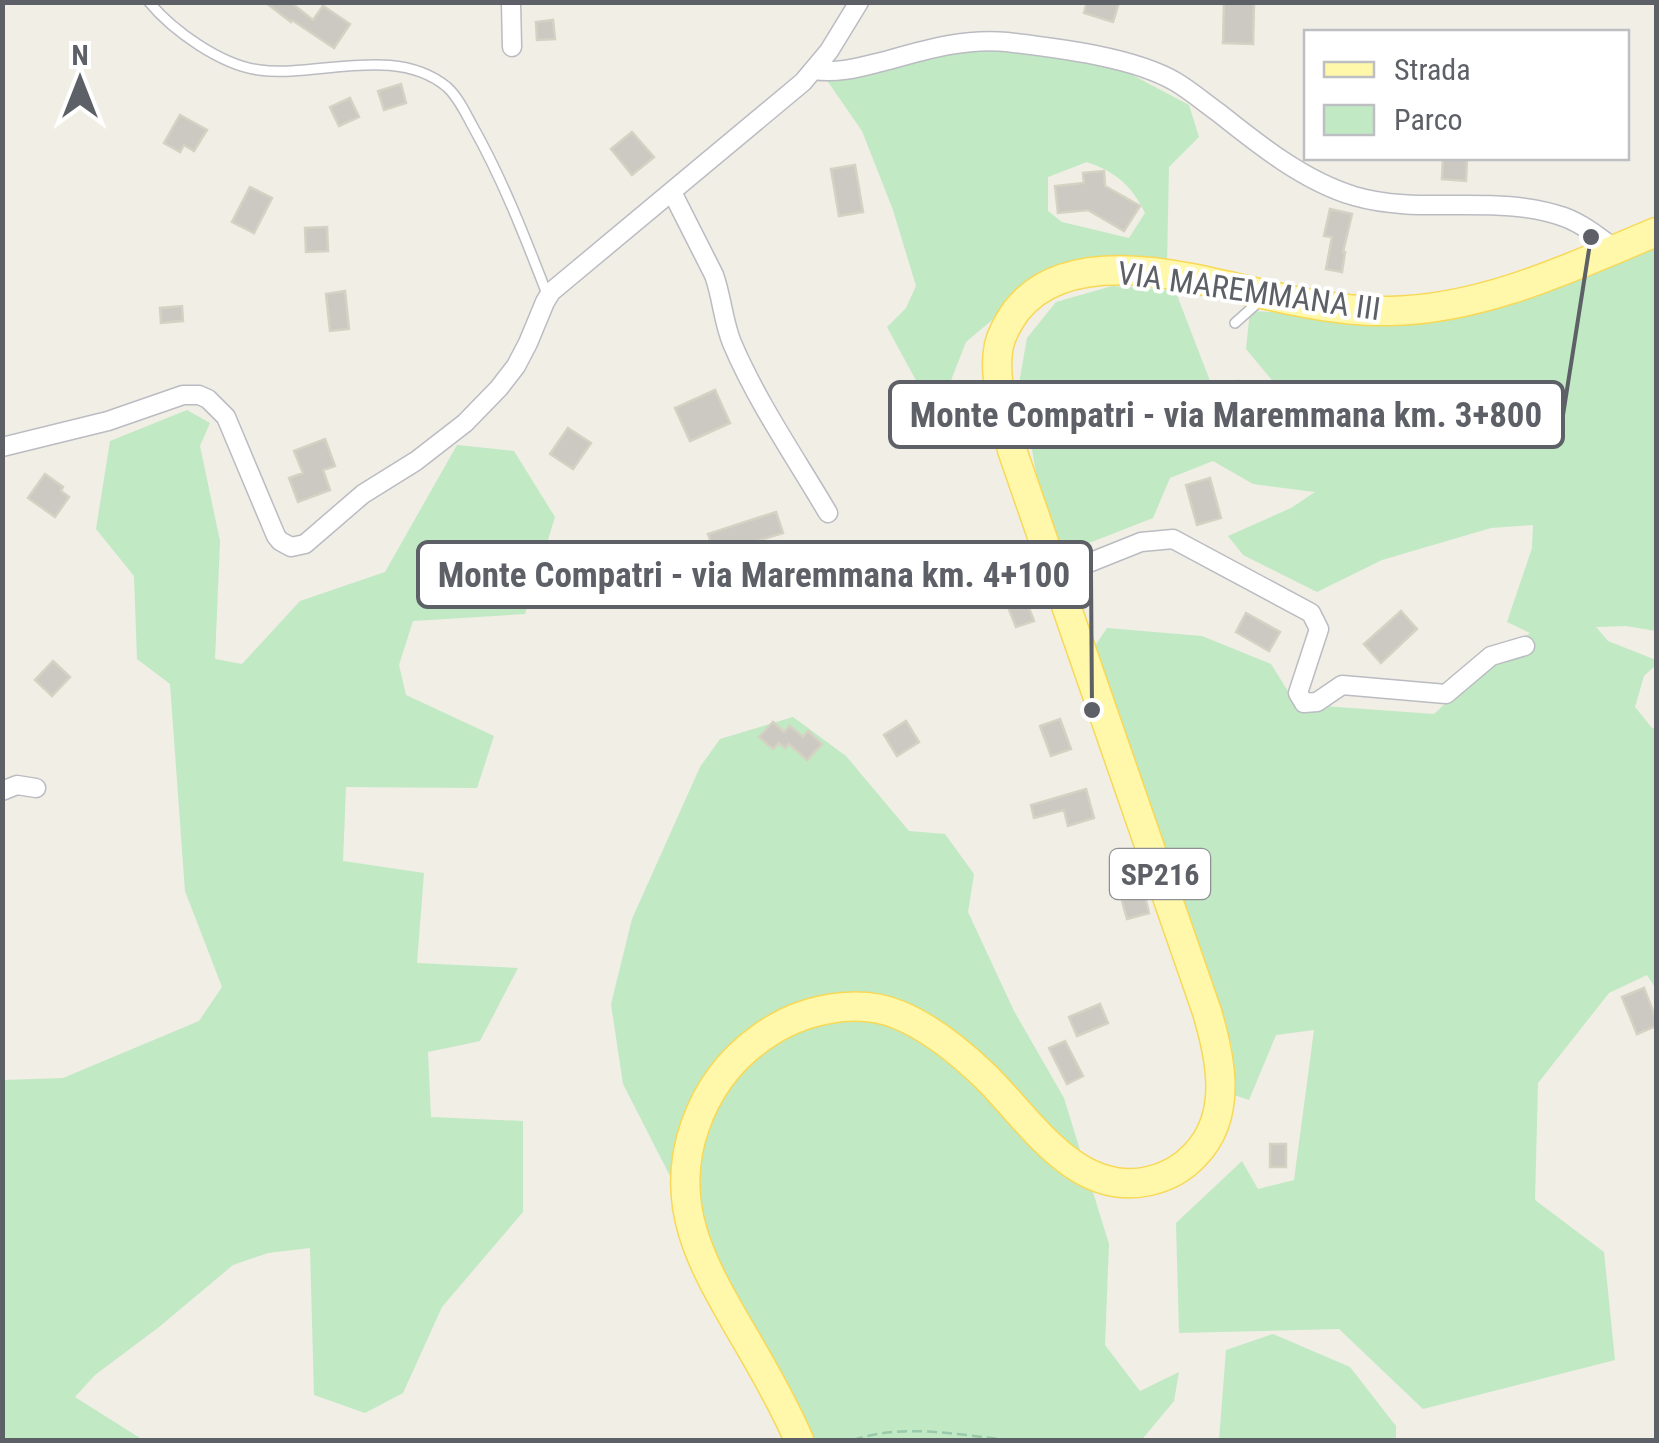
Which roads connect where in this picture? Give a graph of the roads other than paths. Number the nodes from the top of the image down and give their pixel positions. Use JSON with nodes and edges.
{"nodes":[{"id":1,"x":149,"y":2,"type":"edge"},
{"id":2,"x":512,"y":2,"type":"edge"},
{"id":3,"x":859,"y":2,"type":"edge"},
{"id":4,"x":512,"y":47,"type":"dead end"},
{"id":5,"x":814,"y":70,"type":"junction"},
{"id":6,"x":672,"y":192,"type":"junction"},
{"id":7,"x":1656,"y":232,"type":"edge"},
{"id":8,"x":1615,"y":249,"type":"junction"},
{"id":9,"x":1266,"y":294,"type":"junction"},
{"id":10,"x":548,"y":297,"type":"junction"},
{"id":11,"x":1235,"y":323,"type":"dead end"},
{"id":12,"x":2,"y":447,"type":"edge"},
{"id":13,"x":828,"y":513,"type":"dead end"},
{"id":14,"x":1056,"y":576,"type":"junction"},
{"id":15,"x":1525,"y":646,"type":"dead end"},
{"id":16,"x":36,"y":788,"type":"dead end"},
{"id":17,"x":2,"y":791,"type":"edge"},
{"id":18,"x":799,"y":1440,"type":"edge"}],
"edges":[{"from":1,"to":10,"type":"lane"},
{"from":2,"to":4,"type":"street"},
{"from":3,"to":5,"type":"street"},
{"from":5,"to":6,"type":"street"},
{"from":5,"to":8,"type":"street"},
{"from":6,"to":10,"type":"street"},
{"from":6,"to":13,"type":"street"},
{"from":7,"to":8,"type":"main road","name":"VIA MAREMMANA III","number":"SP216"},
{"from":8,"to":9,"type":"main road","name":"VIA MAREMMANA III","number":"SP216"},
{"from":9,"to":11,"type":"lane"},
{"from":9,"to":14,"type":"main road","name":"VIA MAREMMANA III","number":"SP216"},
{"from":10,"to":12,"type":"street"},
{"from":14,"to":15,"type":"street"},
{"from":14,"to":18,"type":"main road","name":"VIA MAREMMANA III","number":"SP216"},
{"from":16,"to":17,"type":"street"}]}
